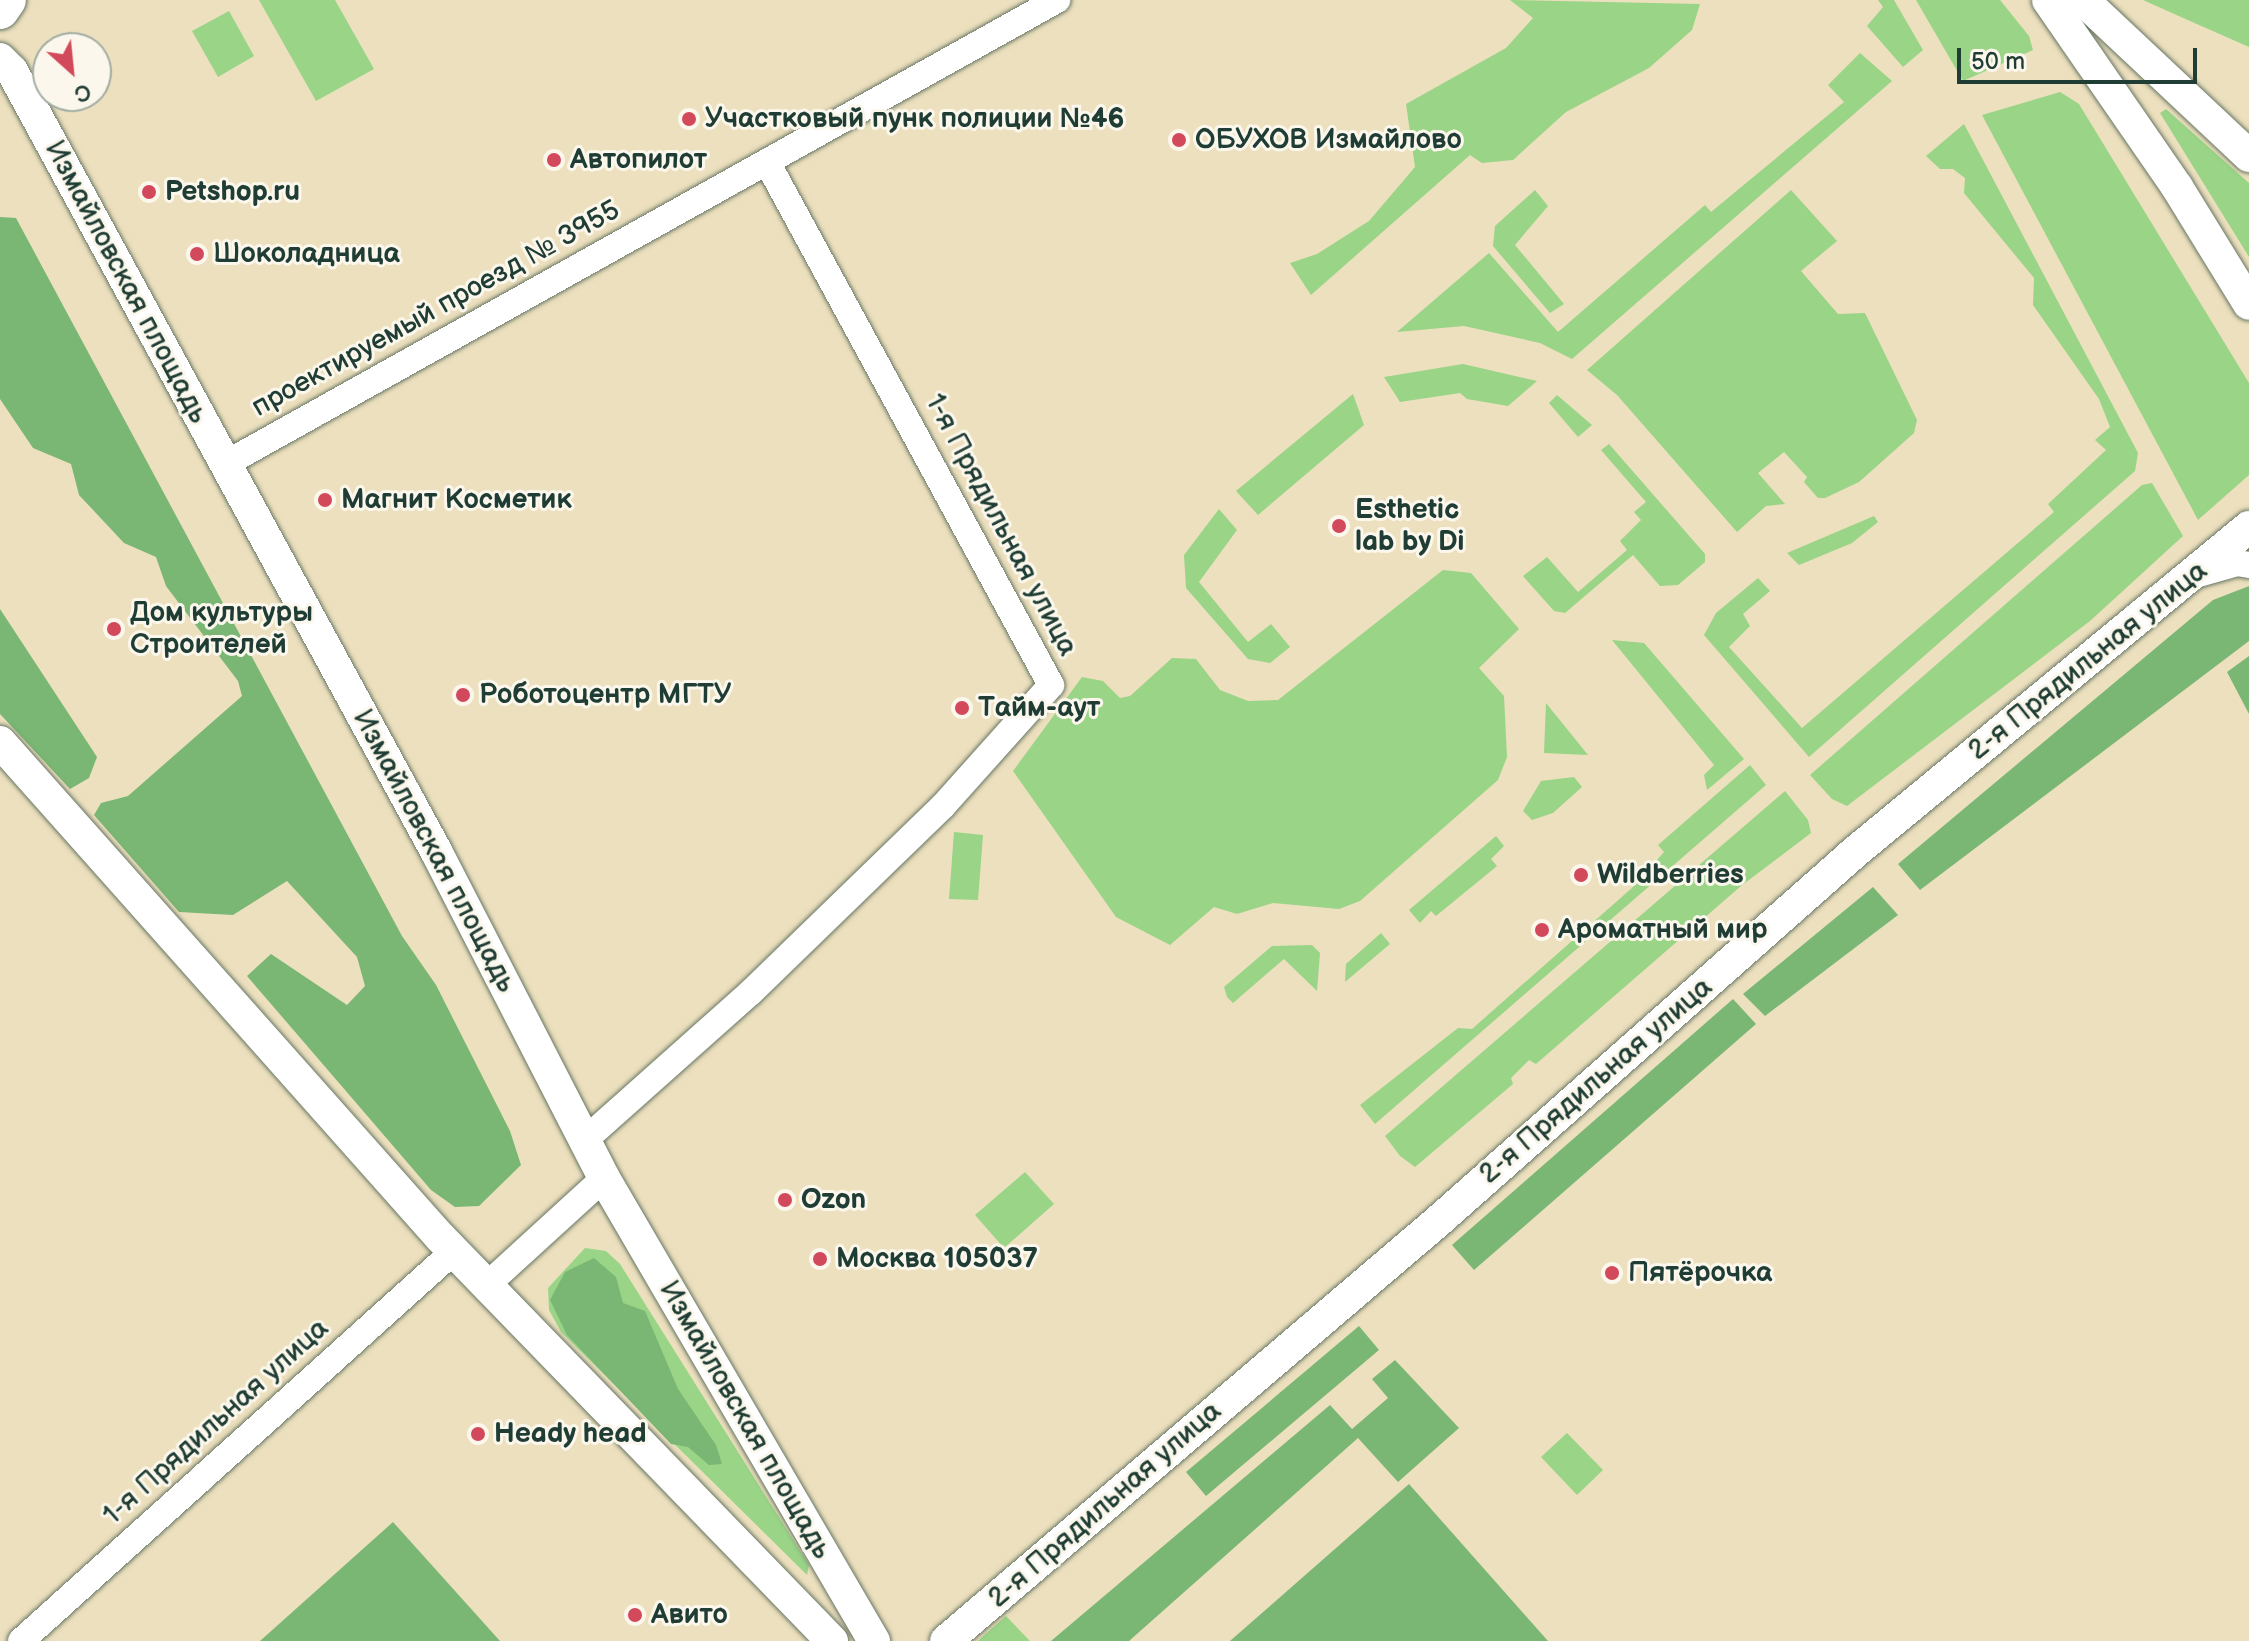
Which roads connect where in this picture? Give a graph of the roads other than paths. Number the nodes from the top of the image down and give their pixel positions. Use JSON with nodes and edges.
{"nodes":[{"id":1,"x":7,"y":0,"type":"edge"},
{"id":2,"x":1057,"y":0,"type":"edge"},
{"id":3,"x":2048,"y":0,"type":"edge"},
{"id":4,"x":2083,"y":0,"type":"edge"},
{"id":5,"x":0,"y":10,"type":"edge"},
{"id":6,"x":0,"y":59,"type":"edge"},
{"id":7,"x":2249,"y":156,"type":"edge"},
{"id":8,"x":767,"y":162,"type":"junction"},
{"id":9,"x":2249,"y":304,"type":"edge"},
{"id":10,"x":225,"y":464,"type":"junction"},
{"id":11,"x":2249,"y":527,"type":"edge"},
{"id":12,"x":2249,"y":565,"type":"edge"},
{"id":13,"x":2193,"y":576,"type":"junction"},
{"id":14,"x":0,"y":742,"type":"edge"},
{"id":15,"x":586,"y":1139,"type":"junction"},
{"id":16,"x":604,"y":1178,"type":"junction"},
{"id":17,"x":454,"y":1251,"type":"junction"},
{"id":18,"x":488,"y":1284,"type":"junction"},
{"id":19,"x":21,"y":1641,"type":"edge"},
{"id":20,"x":832,"y":1641,"type":"edge"},
{"id":21,"x":874,"y":1641,"type":"edge"},
{"id":22,"x":946,"y":1641,"type":"edge"}],
"edges":[{"from":1,"to":5,"type":"main road"},
{"from":2,"to":8,"type":"street","name":"проектируемый проезд № 3955"},
{"from":3,"to":9,"type":"street"},
{"from":4,"to":7,"type":"street"},
{"from":6,"to":10,"type":"street","name":"Измайловская площадь"},
{"from":8,"to":10,"type":"street","name":"проектируемый проезд № 3955"},
{"from":8,"to":15,"type":"street","name":"1-я Прядильная улица"},
{"from":10,"to":15,"type":"street","name":"Измайловская площадь"},
{"from":11,"to":13,"type":"street","name":"2-я Прядильная улица"},
{"from":12,"to":13,"type":"street"},
{"from":13,"to":22,"type":"street","name":"2-я Прядильная улица"},
{"from":14,"to":17,"type":"street","name":"Измайловская площадь"},
{"from":15,"to":16,"type":"street","name":"Измайловская площадь"},
{"from":16,"to":18,"type":"street"},
{"from":16,"to":21,"type":"street","name":"Измайловская площадь"},
{"from":17,"to":18,"type":"street","name":"Измайловская площадь"},
{"from":17,"to":19,"type":"street","name":"1-я Прядильная улица"},
{"from":18,"to":20,"type":"street","name":"Измайловская площадь"}]}
